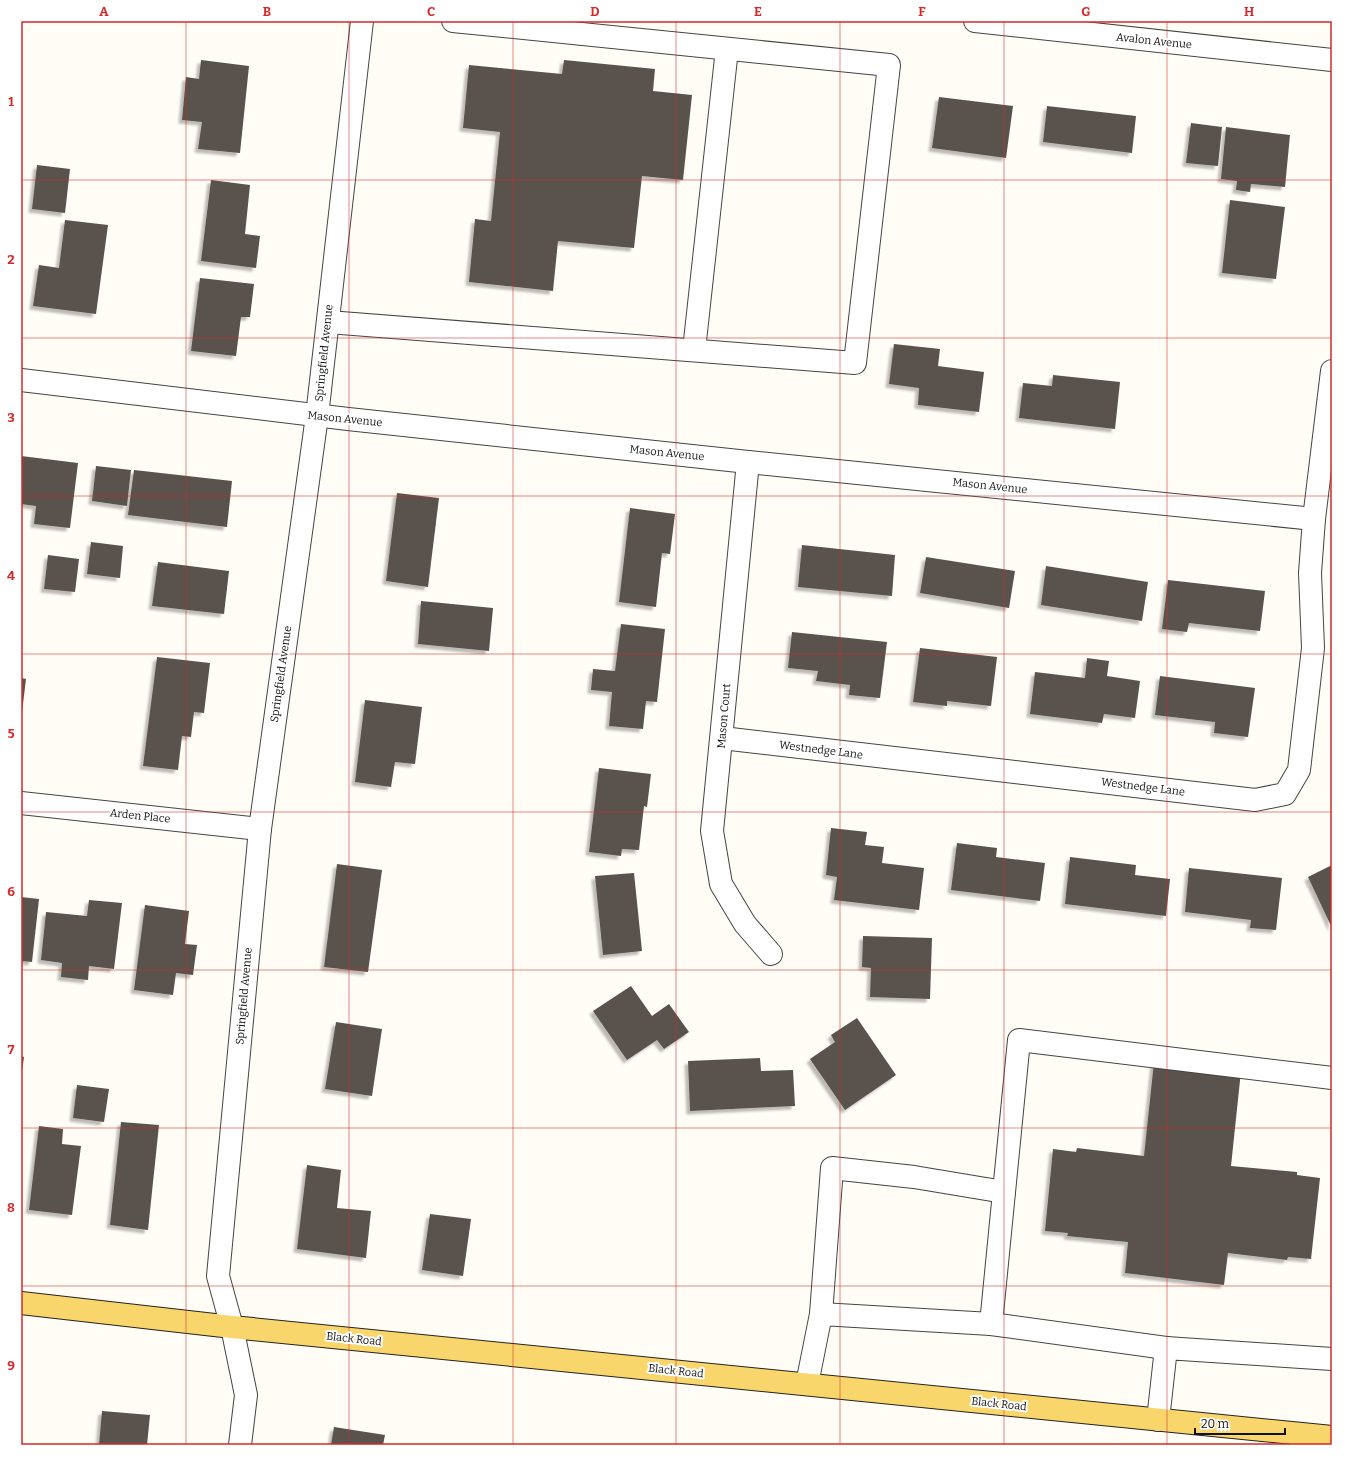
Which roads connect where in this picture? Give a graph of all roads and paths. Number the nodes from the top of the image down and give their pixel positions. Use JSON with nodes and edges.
{"nodes":[{"id":1,"x":362,"y":21,"type":"edge"},
{"id":2,"x":453,"y":21,"type":"edge"},
{"id":3,"x":975,"y":21,"type":"edge"},
{"id":4,"x":727,"y":49,"type":"junction"},
{"id":5,"x":1332,"y":60,"type":"edge"},
{"id":6,"x":328,"y":322,"type":"junction"},
{"id":7,"x":694,"y":350,"type":"junction"},
{"id":8,"x":1332,"y":371,"type":"edge"},
{"id":9,"x":21,"y":380,"type":"edge"},
{"id":10,"x":317,"y":416,"type":"junction"},
{"id":11,"x":748,"y":462,"type":"junction"},
{"id":12,"x":1314,"y":519,"type":"junction"},
{"id":13,"x":722,"y":738,"type":"junction"},
{"id":14,"x":21,"y":803,"type":"edge"},
{"id":15,"x":260,"y":829,"type":"junction"},
{"id":16,"x":771,"y":954,"type":"dead end"},
{"id":17,"x":1332,"y":1078,"type":"edge"},
{"id":18,"x":1004,"y":1192,"type":"junction"},
{"id":19,"x":21,"y":1303,"type":"edge"},
{"id":20,"x":821,"y":1314,"type":"junction"},
{"id":21,"x":991,"y":1324,"type":"junction"},
{"id":22,"x":232,"y":1326,"type":"junction"},
{"id":23,"x":1166,"y":1348,"type":"junction"},
{"id":24,"x":1332,"y":1359,"type":"edge"},
{"id":25,"x":807,"y":1384,"type":"junction"},
{"id":26,"x":1158,"y":1420,"type":"junction"},
{"id":27,"x":1332,"y":1437,"type":"edge"},
{"id":28,"x":240,"y":1445,"type":"edge"}],
"edges":[{"from":1,"to":6,"type":"street","name":"Springfield Avenue"},
{"from":2,"to":4,"type":"street"},
{"from":3,"to":5,"type":"street","name":"Avalon Avenue"},
{"from":4,"to":7,"type":"street"},
{"from":4,"to":7,"type":"street"},
{"from":6,"to":7,"type":"street"},
{"from":6,"to":10,"type":"street","name":"Springfield Avenue"},
{"from":8,"to":12,"type":"street","name":"Westnedge Lane"},
{"from":9,"to":10,"type":"street","name":"Mason Avenue"},
{"from":10,"to":11,"type":"street","name":"Mason Avenue"},
{"from":10,"to":15,"type":"street","name":"Springfield Avenue"},
{"from":11,"to":12,"type":"street","name":"Mason Avenue"},
{"from":11,"to":13,"type":"street","name":"Mason Court"},
{"from":12,"to":13,"type":"street","name":"Westnedge Lane"},
{"from":13,"to":16,"type":"street","name":"Mason Court"},
{"from":14,"to":15,"type":"street","name":"Arden Place"},
{"from":15,"to":22,"type":"street","name":"Springfield Avenue"},
{"from":17,"to":18,"type":"street"},
{"from":18,"to":20,"type":"street"},
{"from":18,"to":21,"type":"street"},
{"from":19,"to":22,"type":"main road","name":"Black Road"},
{"from":20,"to":21,"type":"street"},
{"from":20,"to":25,"type":"street"},
{"from":21,"to":23,"type":"street"},
{"from":22,"to":25,"type":"main road","name":"Black Road"},
{"from":22,"to":28,"type":"street","name":"Springfield Avenue"},
{"from":23,"to":24,"type":"street"},
{"from":23,"to":26,"type":"street"},
{"from":25,"to":26,"type":"main road","name":"Black Road"},
{"from":26,"to":27,"type":"main road","name":"Black Road"}]}
